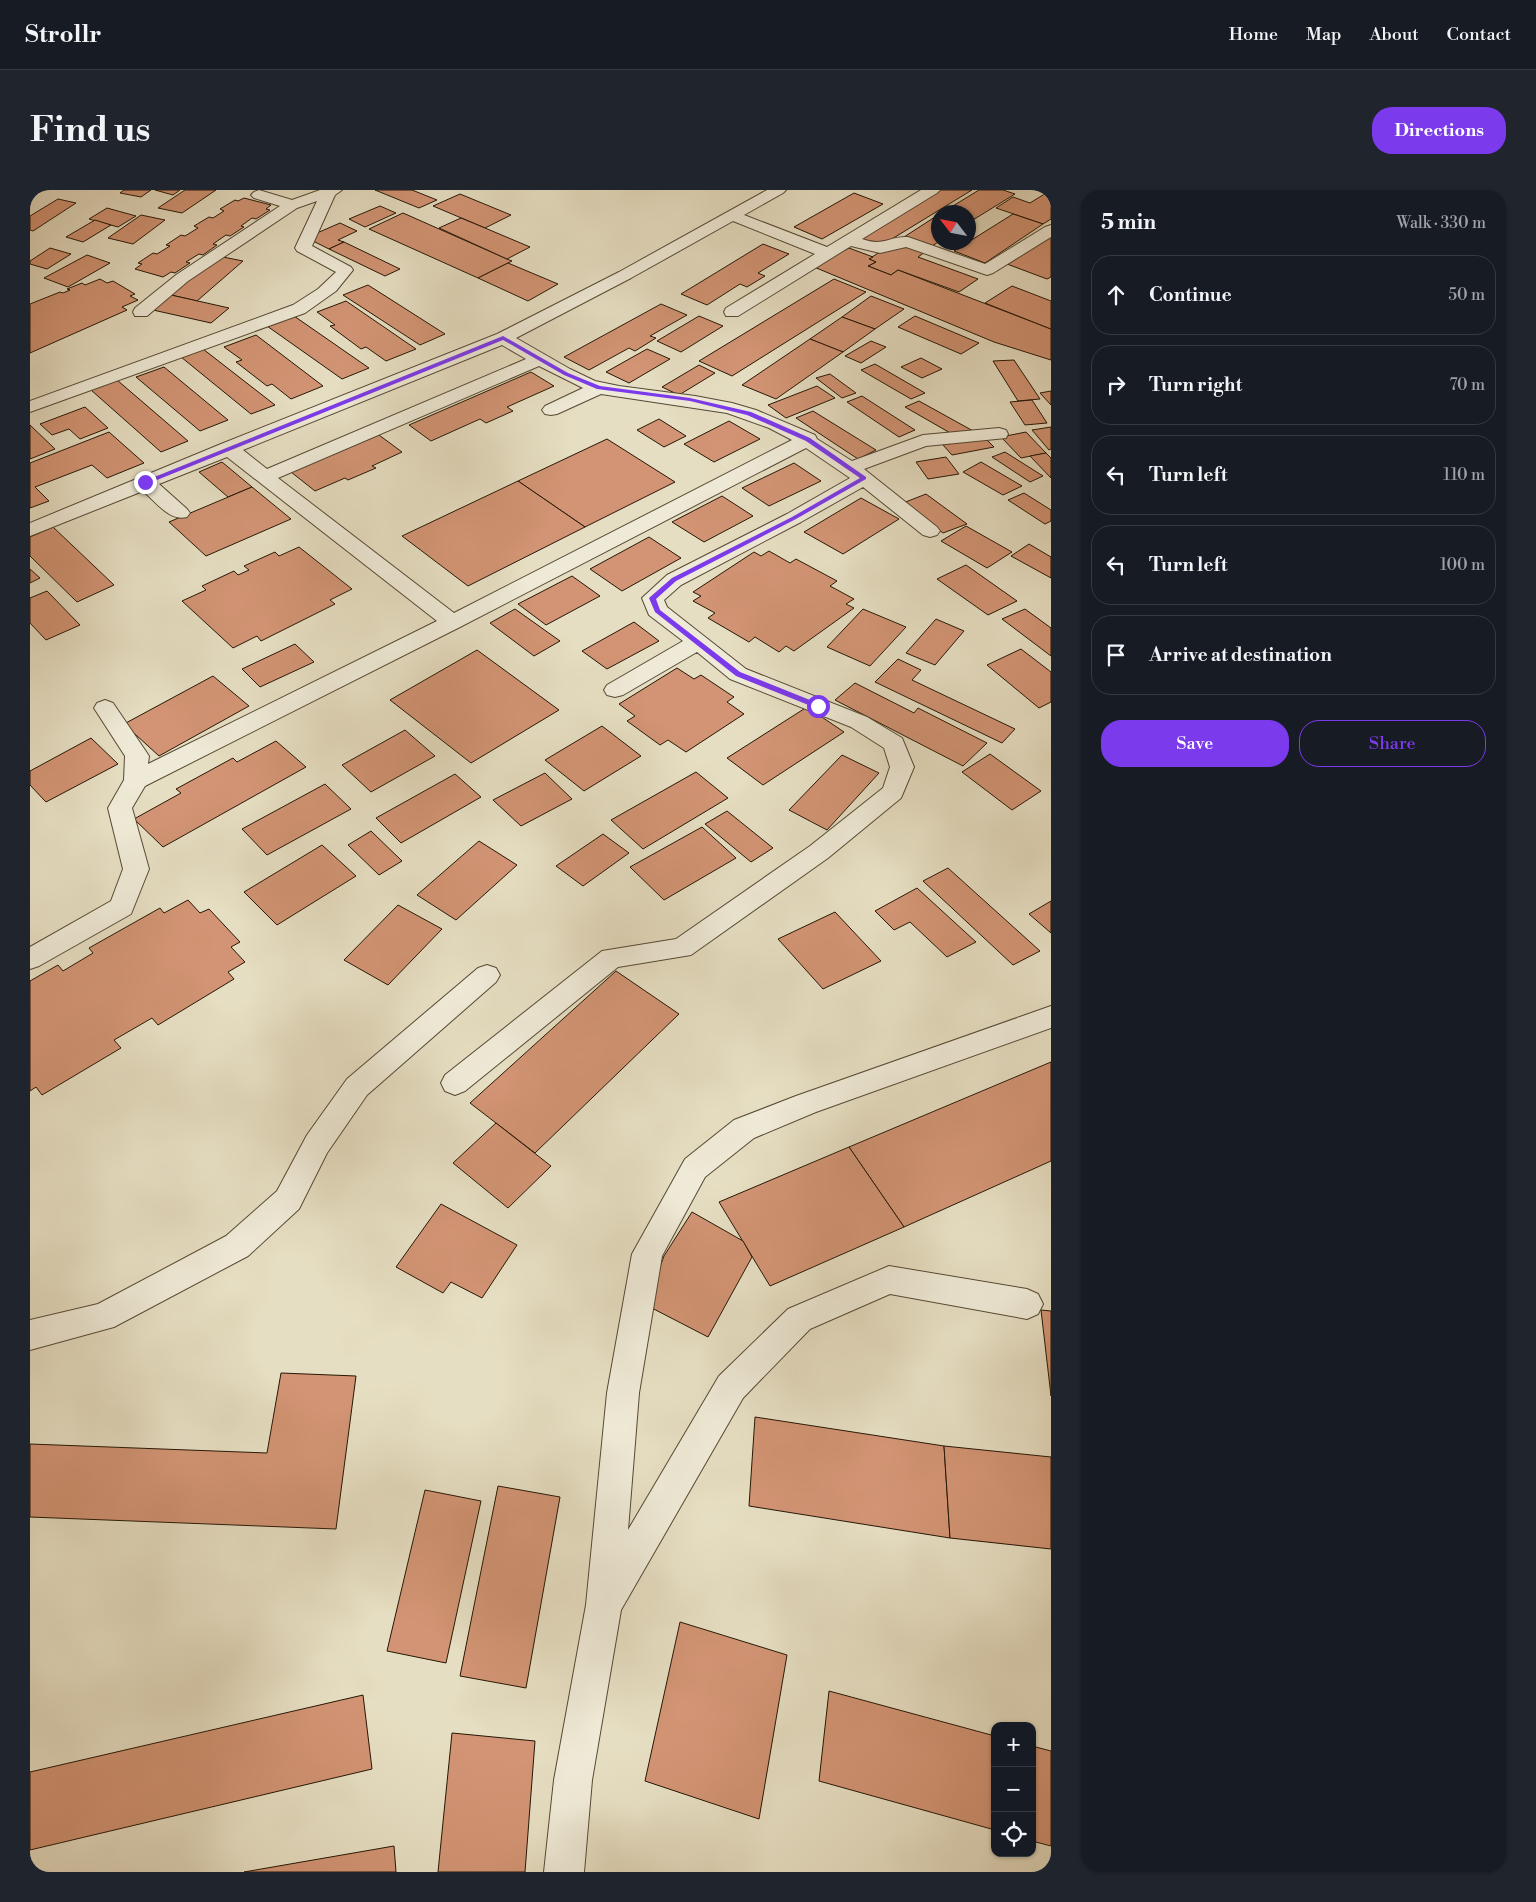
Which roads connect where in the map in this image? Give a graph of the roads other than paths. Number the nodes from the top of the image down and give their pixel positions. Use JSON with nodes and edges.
{"nodes":[{"id":1,"x":778,"y":190,"type":"edge"},
{"id":2,"x":932,"y":190,"type":"edge"},
{"id":3,"x":332,"y":191,"type":"edge"},
{"id":4,"x":259,"y":195,"type":"dead end"},
{"id":5,"x":292,"y":205,"type":"junction"},
{"id":6,"x":731,"y":215,"type":"junction"},
{"id":7,"x":1051,"y":230,"type":"edge"},
{"id":8,"x":851,"y":240,"type":"junction"},
{"id":9,"x":829,"y":254,"type":"junction"},
{"id":10,"x":141,"y":312,"type":"dead end"},
{"id":11,"x":732,"y":312,"type":"dead end"},
{"id":12,"x":503,"y":338,"type":"junction"},
{"id":13,"x":541,"y":359,"type":"junction"},
{"id":14,"x":599,"y":388,"type":"junction"},
{"id":15,"x":30,"y":407,"type":"edge"},
{"id":16,"x":551,"y":410,"type":"dead end"},
{"id":17,"x":999,"y":434,"type":"dead end"},
{"id":18,"x":808,"y":440,"type":"junction"},
{"id":19,"x":228,"y":448,"type":"junction"},
{"id":20,"x":857,"y":473,"type":"junction"},
{"id":21,"x":266,"y":476,"type":"junction"},
{"id":22,"x":145,"y":482,"type":"junction"},
{"id":23,"x":180,"y":512,"type":"dead end"},
{"id":24,"x":30,"y":530,"type":"edge"},
{"id":25,"x":930,"y":531,"type":"dead end"},
{"id":26,"x":452,"y":622,"type":"junction"},
{"id":27,"x":698,"y":642,"type":"junction"},
{"id":28,"x":615,"y":690,"type":"dead end"},
{"id":29,"x":105,"y":708,"type":"dead end"},
{"id":30,"x":136,"y":780,"type":"junction"},
{"id":31,"x":30,"y":958,"type":"edge"},
{"id":32,"x":487,"y":975,"type":"dead end"},
{"id":33,"x":1051,"y":1017,"type":"edge"},
{"id":34,"x":455,"y":1083,"type":"dead end"},
{"id":35,"x":1027,"y":1304,"type":"dead end"},
{"id":36,"x":30,"y":1335,"type":"edge"},
{"id":37,"x":604,"y":1605,"type":"junction"},
{"id":38,"x":564,"y":1872,"type":"edge"}],
"edges":[{"from":1,"to":6,"type":"street"},
{"from":2,"to":8,"type":"street"},
{"from":3,"to":5,"type":"street"},
{"from":3,"to":15,"type":"street"},
{"from":4,"to":5,"type":"street"},
{"from":5,"to":10,"type":"street"},
{"from":6,"to":9,"type":"street"},
{"from":6,"to":12,"type":"street"},
{"from":7,"to":8,"type":"street"},
{"from":8,"to":9,"type":"street"},
{"from":9,"to":11,"type":"street"},
{"from":12,"to":13,"type":"street"},
{"from":12,"to":19,"type":"street"},
{"from":13,"to":14,"type":"street"},
{"from":13,"to":21,"type":"street"},
{"from":14,"to":16,"type":"street"},
{"from":14,"to":18,"type":"street"},
{"from":17,"to":20,"type":"street"},
{"from":18,"to":20,"type":"street"},
{"from":18,"to":26,"type":"street"},
{"from":19,"to":21,"type":"street"},
{"from":19,"to":22,"type":"street"},
{"from":20,"to":25,"type":"street"},
{"from":20,"to":27,"type":"street"},
{"from":21,"to":26,"type":"street"},
{"from":22,"to":23,"type":"street"},
{"from":22,"to":24,"type":"street"},
{"from":26,"to":30,"type":"street"},
{"from":27,"to":28,"type":"street"},
{"from":27,"to":34,"type":"street"},
{"from":29,"to":30,"type":"street"},
{"from":30,"to":31,"type":"street"},
{"from":32,"to":36,"type":"street"},
{"from":33,"to":37,"type":"street"},
{"from":35,"to":37,"type":"street"},
{"from":37,"to":38,"type":"street"}]}
